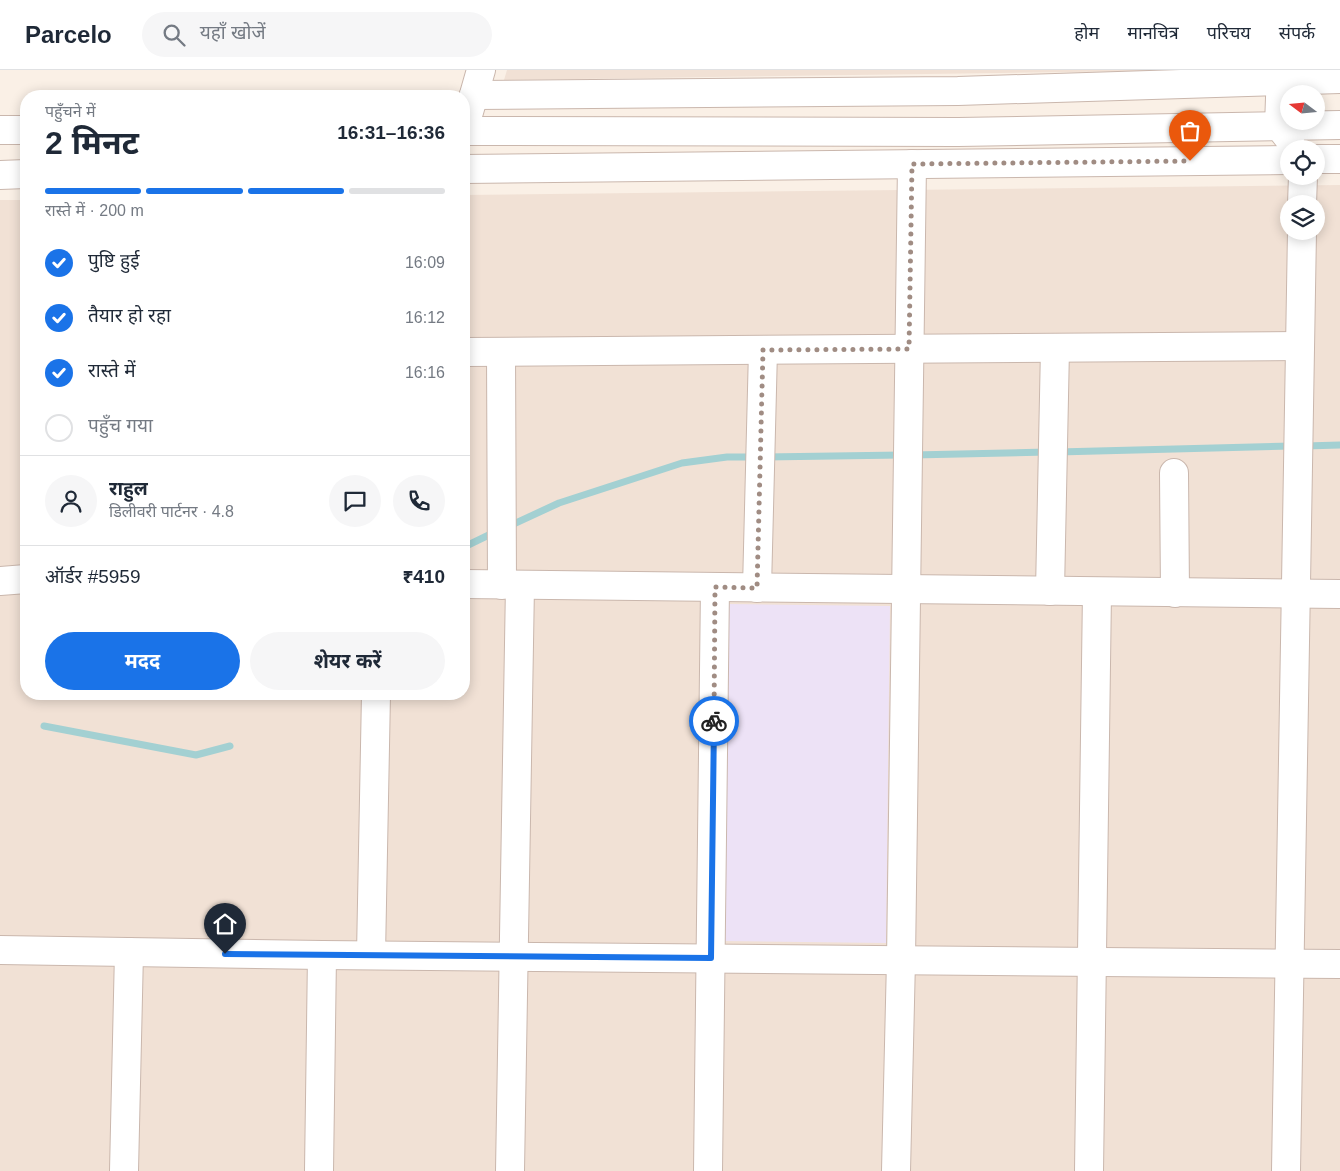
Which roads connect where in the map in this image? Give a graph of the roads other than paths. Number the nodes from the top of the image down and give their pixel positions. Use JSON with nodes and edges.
{"nodes":[{"id":1,"x":1280,"y":75,"type":"edge"},
{"id":2,"x":1340,"y":79,"type":"edge"},
{"id":3,"x":478,"y":82,"type":"edge"},
{"id":4,"x":662,"y":82,"type":"edge"},
{"id":5,"x":470,"y":109,"type":"edge"},
{"id":6,"x":1340,"y":124,"type":"edge"},
{"id":7,"x":1279,"y":126,"type":"junction"},
{"id":8,"x":470,"y":129,"type":"edge"},
{"id":9,"x":0,"y":130,"type":"edge"},
{"id":10,"x":20,"y":130,"type":"edge"},
{"id":11,"x":1289,"y":140,"type":"edge"},
{"id":12,"x":1325,"y":159,"type":"edge"},
{"id":13,"x":1340,"y":159,"type":"edge"},
{"id":14,"x":1280,"y":160,"type":"edge"},
{"id":15,"x":470,"y":162,"type":"edge"},
{"id":16,"x":912,"y":164,"type":"junction"},
{"id":17,"x":20,"y":174,"type":"edge"},
{"id":18,"x":0,"y":175,"type":"edge"},
{"id":19,"x":1302,"y":240,"type":"edge"},
{"id":20,"x":1300,"y":346,"type":"junction"},
{"id":21,"x":1055,"y":348,"type":"junction"},
{"id":22,"x":909,"y":349,"type":"junction"},
{"id":23,"x":763,"y":350,"type":"junction"},
{"id":24,"x":470,"y":352,"type":"edge"},
{"id":25,"x":501,"y":352,"type":"junction"},
{"id":26,"x":1174,"y":473,"type":"dead end"},
{"id":27,"x":20,"y":579,"type":"edge"},
{"id":28,"x":0,"y":581,"type":"edge"},
{"id":29,"x":470,"y":584,"type":"edge"},
{"id":30,"x":511,"y":585,"type":"junction"},
{"id":31,"x":715,"y":587,"type":"junction"},
{"id":32,"x":757,"y":588,"type":"junction"},
{"id":33,"x":906,"y":590,"type":"junction"},
{"id":34,"x":1050,"y":591,"type":"junction"},
{"id":35,"x":1097,"y":592,"type":"junction"},
{"id":36,"x":1175,"y":592,"type":"junction"},
{"id":37,"x":1296,"y":594,"type":"junction"},
{"id":38,"x":1340,"y":594,"type":"edge"},
{"id":39,"x":376,"y":700,"type":"edge"},
{"id":40,"x":0,"y":950,"type":"edge"},
{"id":41,"x":129,"y":952,"type":"junction"},
{"id":42,"x":322,"y":955,"type":"junction"},
{"id":43,"x":371,"y":955,"type":"junction"},
{"id":44,"x":514,"y":956,"type":"junction"},
{"id":45,"x":711,"y":958,"type":"junction"},
{"id":46,"x":901,"y":960,"type":"junction"},
{"id":47,"x":1092,"y":962,"type":"junction"},
{"id":48,"x":1290,"y":964,"type":"junction"},
{"id":49,"x":1340,"y":964,"type":"edge"},
{"id":50,"x":124,"y":1171,"type":"edge"},
{"id":51,"x":319,"y":1171,"type":"edge"},
{"id":52,"x":510,"y":1171,"type":"edge"},
{"id":53,"x":708,"y":1171,"type":"edge"},
{"id":54,"x":896,"y":1171,"type":"edge"},
{"id":55,"x":1088,"y":1171,"type":"edge"},
{"id":56,"x":1286,"y":1171,"type":"edge"}],
"edges":[{"from":1,"to":2,"type":"street"},
{"from":1,"to":4,"type":"street"},
{"from":1,"to":7,"type":"street"},
{"from":3,"to":4,"type":"street"},
{"from":3,"to":5,"type":"street"},
{"from":6,"to":7,"type":"street"},
{"from":7,"to":8,"type":"street"},
{"from":7,"to":11,"type":"street"},
{"from":9,"to":10,"type":"street"},
{"from":12,"to":13,"type":"street"},
{"from":14,"to":16,"type":"street"},
{"from":15,"to":16,"type":"street"},
{"from":16,"to":22,"type":"street"},
{"from":17,"to":18,"type":"street"},
{"from":19,"to":20,"type":"street"},
{"from":20,"to":21,"type":"street"},
{"from":20,"to":37,"type":"street"},
{"from":21,"to":22,"type":"street"},
{"from":21,"to":34,"type":"street"},
{"from":22,"to":23,"type":"street"},
{"from":22,"to":33,"type":"street"},
{"from":23,"to":25,"type":"street"},
{"from":23,"to":32,"type":"street"},
{"from":24,"to":25,"type":"street"},
{"from":25,"to":30,"type":"street"},
{"from":26,"to":36,"type":"street"},
{"from":27,"to":28,"type":"street"},
{"from":29,"to":30,"type":"street"},
{"from":30,"to":31,"type":"street"},
{"from":30,"to":44,"type":"street"},
{"from":31,"to":32,"type":"street"},
{"from":31,"to":45,"type":"street"},
{"from":32,"to":33,"type":"street"},
{"from":33,"to":34,"type":"street"},
{"from":33,"to":46,"type":"street"},
{"from":34,"to":35,"type":"street"},
{"from":35,"to":36,"type":"street"},
{"from":35,"to":47,"type":"street"},
{"from":36,"to":37,"type":"street"},
{"from":37,"to":38,"type":"street"},
{"from":37,"to":48,"type":"street"},
{"from":39,"to":43,"type":"street"},
{"from":40,"to":41,"type":"street"},
{"from":41,"to":42,"type":"street"},
{"from":41,"to":50,"type":"street"},
{"from":42,"to":43,"type":"street"},
{"from":42,"to":51,"type":"street"},
{"from":43,"to":44,"type":"street"},
{"from":44,"to":45,"type":"street"},
{"from":44,"to":52,"type":"street"},
{"from":45,"to":46,"type":"street"},
{"from":45,"to":53,"type":"street"},
{"from":46,"to":47,"type":"street"},
{"from":46,"to":54,"type":"street"},
{"from":47,"to":48,"type":"street"},
{"from":47,"to":55,"type":"street"},
{"from":48,"to":49,"type":"street"},
{"from":48,"to":56,"type":"street"}]}
